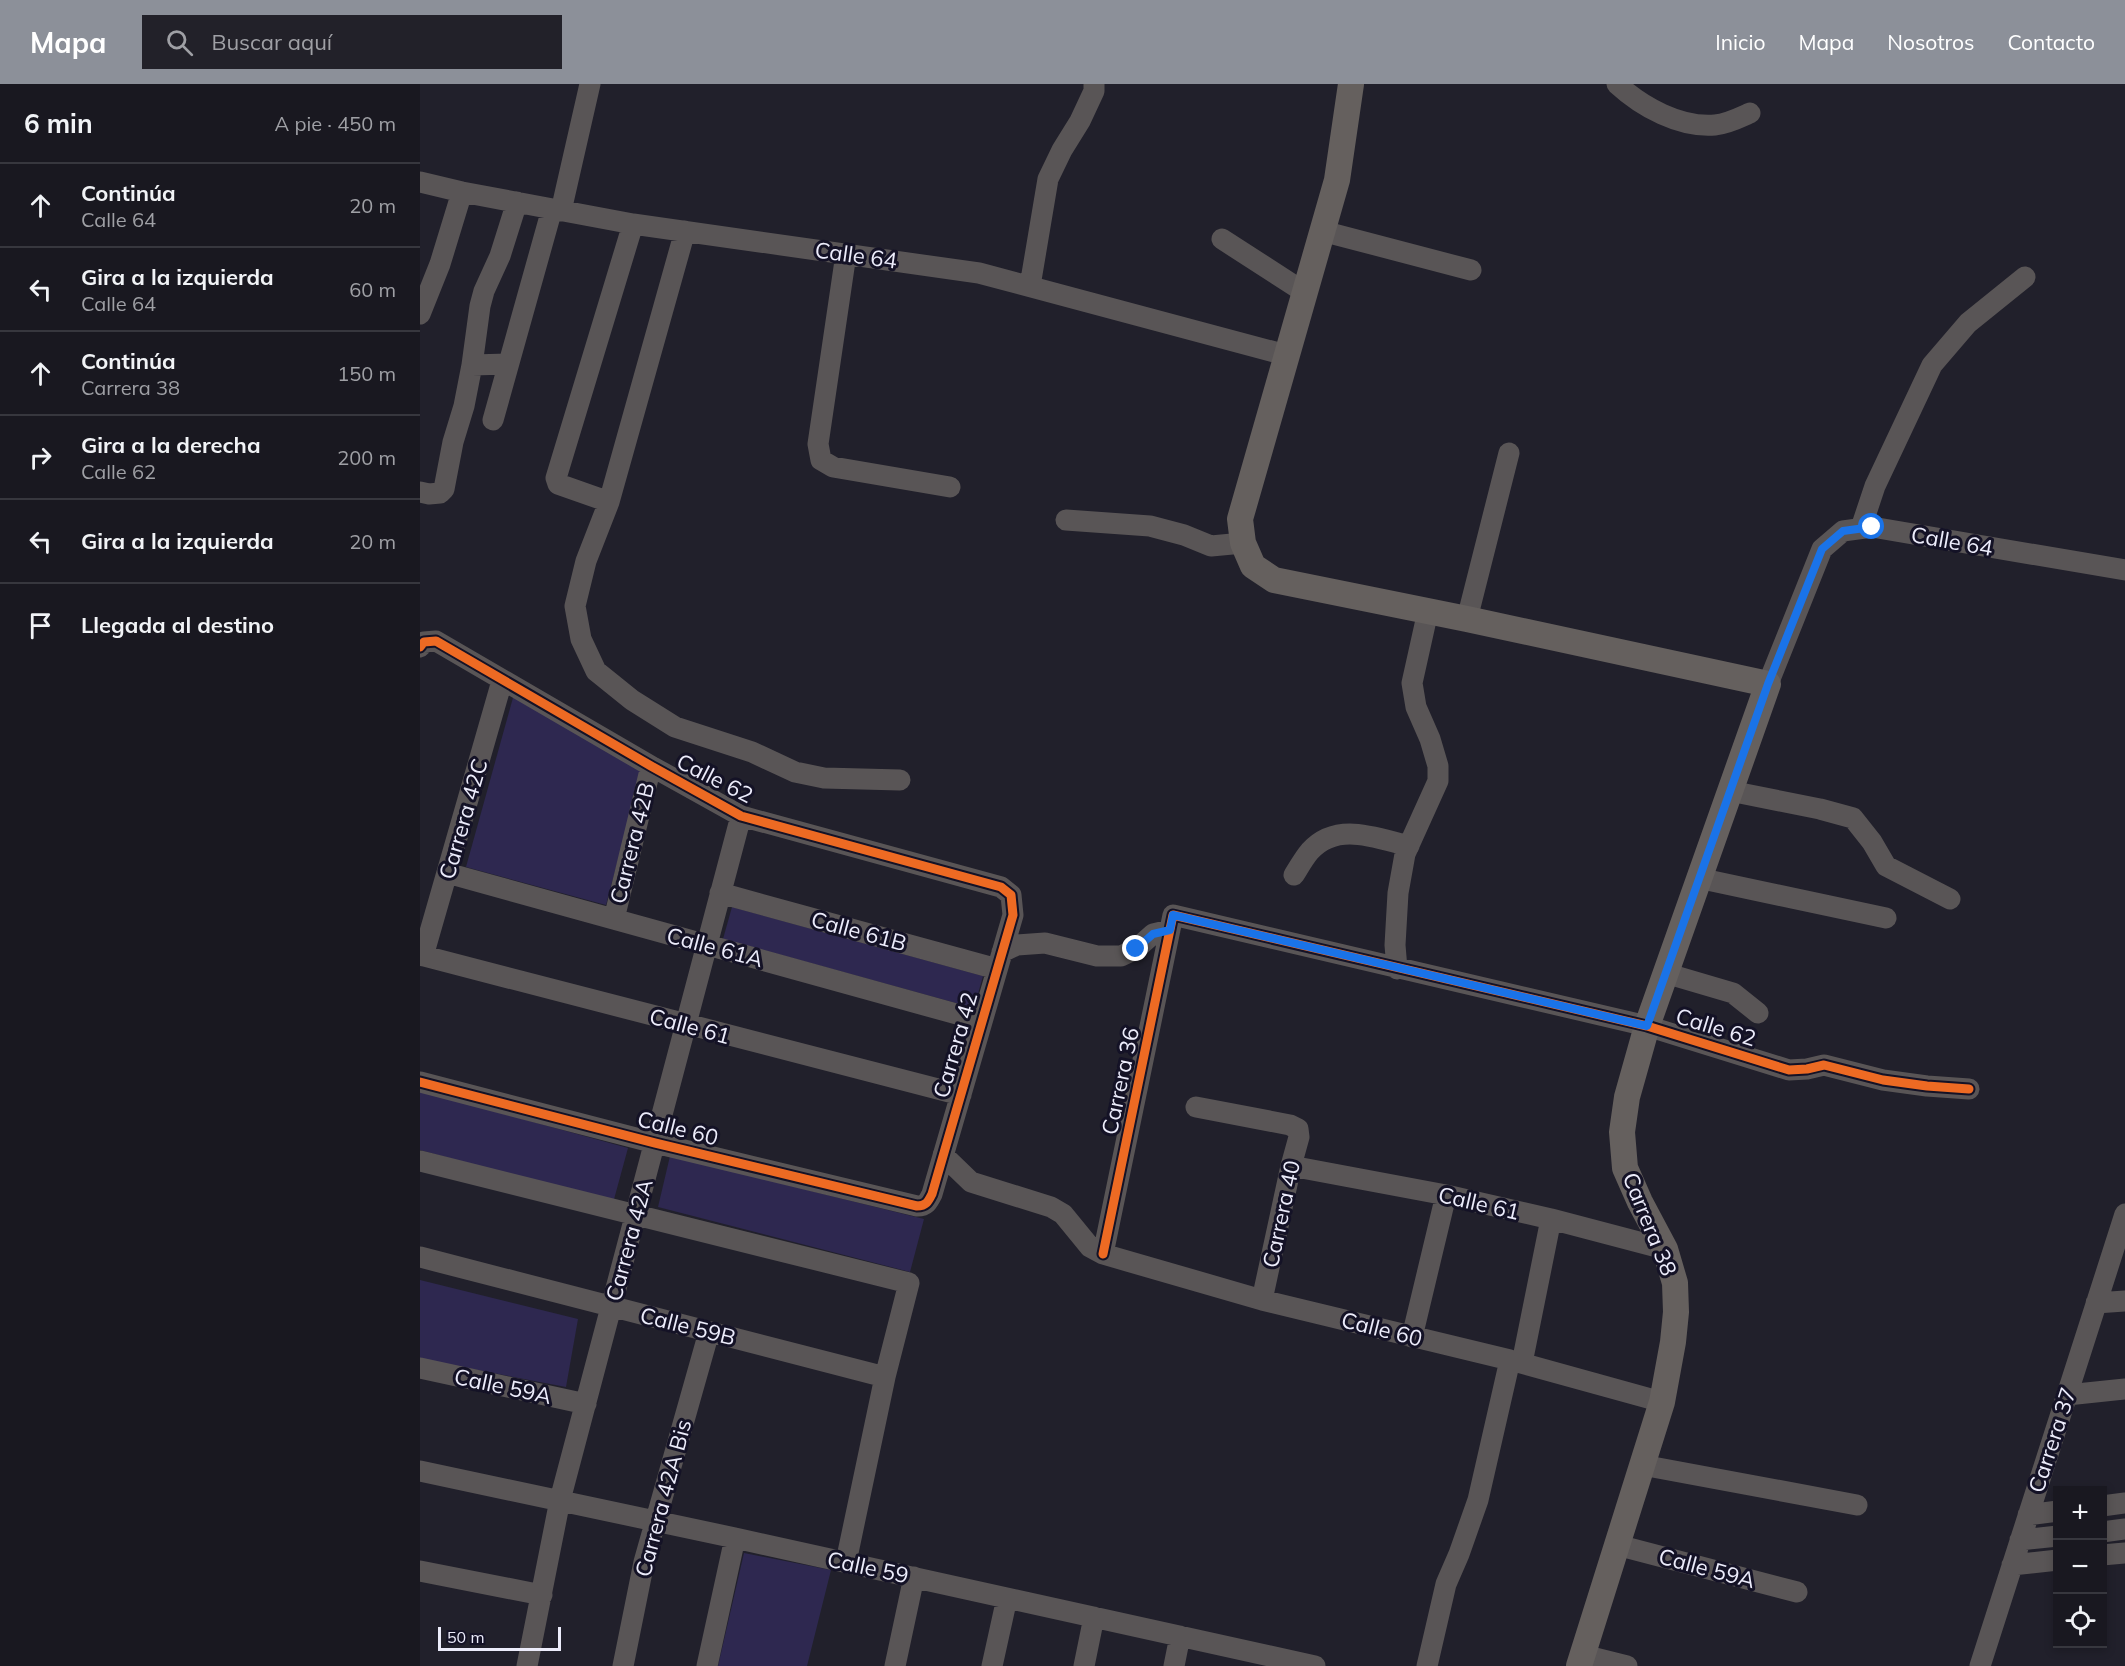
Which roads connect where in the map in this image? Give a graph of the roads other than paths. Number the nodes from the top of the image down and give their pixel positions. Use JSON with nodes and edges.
{"nodes":[{"id":1,"x":590,"y":84,"type":"edge"},
{"id":2,"x":1095,"y":84,"type":"edge"},
{"id":3,"x":1351,"y":84,"type":"edge"},
{"id":4,"x":1617,"y":84,"type":"edge"},
{"id":5,"x":1750,"y":113,"type":"dead end"},
{"id":6,"x":420,"y":182,"type":"edge"},
{"id":7,"x":462,"y":192,"type":"junction"},
{"id":8,"x":517,"y":202,"type":"junction"},
{"id":9,"x":556,"y":210,"type":"junction"},
{"id":10,"x":633,"y":224,"type":"junction"},
{"id":11,"x":685,"y":231,"type":"junction"},
{"id":12,"x":1322,"y":231,"type":"junction"},
{"id":13,"x":1222,"y":239,"type":"dead end"},
{"id":14,"x":846,"y":254,"type":"junction"},
{"id":15,"x":1472,"y":270,"type":"dead end"},
{"id":16,"x":2025,"y":278,"type":"dead end"},
{"id":17,"x":1030,"y":286,"type":"junction"},
{"id":18,"x":1304,"y":292,"type":"junction"},
{"id":19,"x":420,"y":314,"type":"edge"},
{"id":20,"x":1286,"y":356,"type":"junction"},
{"id":21,"x":508,"y":364,"type":"junction"},
{"id":22,"x":472,"y":365,"type":"junction"},
{"id":23,"x":493,"y":420,"type":"dead end"},
{"id":24,"x":1509,"y":453,"type":"dead end"},
{"id":25,"x":950,"y":487,"type":"dead end"},
{"id":26,"x":420,"y":492,"type":"edge"},
{"id":27,"x":609,"y":502,"type":"junction"},
{"id":28,"x":1066,"y":520,"type":"dead end"},
{"id":29,"x":1861,"y":528,"type":"junction"},
{"id":30,"x":1243,"y":543,"type":"junction"},
{"id":31,"x":2125,"y":570,"type":"edge"},
{"id":32,"x":1470,"y":608,"type":"junction"},
{"id":33,"x":1428,"y":611,"type":"junction"},
{"id":34,"x":422,"y":645,"type":"edge"},
{"id":35,"x":502,"y":681,"type":"junction"},
{"id":36,"x":1768,"y":684,"type":"junction"},
{"id":37,"x":651,"y":766,"type":"junction"},
{"id":38,"x":900,"y":780,"type":"dead end"},
{"id":39,"x":1730,"y":791,"type":"junction"},
{"id":40,"x":741,"y":816,"type":"junction"},
{"id":41,"x":1409,"y":846,"type":"junction"},
{"id":42,"x":447,"y":873,"type":"junction"},
{"id":43,"x":1294,"y":875,"type":"dead end"},
{"id":44,"x":1698,"y":878,"type":"junction"},
{"id":45,"x":720,"y":893,"type":"junction"},
{"id":46,"x":1950,"y":899,"type":"dead end"},
{"id":47,"x":1012,"y":905,"type":"junction"},
{"id":48,"x":1886,"y":918,"type":"dead end"},
{"id":49,"x":614,"y":919,"type":"junction"},
{"id":50,"x":1172,"y":922,"type":"junction"},
{"id":51,"x":1045,"y":944,"type":"junction"},
{"id":52,"x":707,"y":945,"type":"junction"},
{"id":53,"x":422,"y":956,"type":"edge"},
{"id":54,"x":1000,"y":960,"type":"junction"},
{"id":55,"x":1397,"y":969,"type":"junction"},
{"id":56,"x":1665,"y":974,"type":"junction"},
{"id":57,"x":1758,"y":1013,"type":"dead end"},
{"id":58,"x":982,"y":1021,"type":"junction"},
{"id":59,"x":686,"y":1024,"type":"junction"},
{"id":60,"x":1647,"y":1026,"type":"junction"},
{"id":61,"x":420,"y":1082,"type":"edge"},
{"id":62,"x":1969,"y":1089,"type":"dead end"},
{"id":63,"x":961,"y":1095,"type":"junction"},
{"id":64,"x":1196,"y":1107,"type":"dead end"},
{"id":65,"x":655,"y":1143,"type":"junction"},
{"id":66,"x":943,"y":1155,"type":"junction"},
{"id":67,"x":420,"y":1161,"type":"edge"},
{"id":68,"x":1291,"y":1166,"type":"junction"},
{"id":69,"x":971,"y":1182,"type":"junction"},
{"id":70,"x":1446,"y":1196,"type":"junction"},
{"id":71,"x":930,"y":1199,"type":"junction"},
{"id":72,"x":2125,"y":1214,"type":"edge"},
{"id":73,"x":635,"y":1215,"type":"junction"},
{"id":74,"x":1551,"y":1220,"type":"junction"},
{"id":75,"x":1665,"y":1250,"type":"junction"},
{"id":76,"x":1103,"y":1254,"type":"junction"},
{"id":77,"x":420,"y":1257,"type":"edge"},
{"id":78,"x":1262,"y":1300,"type":"junction"},
{"id":79,"x":2125,"y":1301,"type":"edge"},
{"id":80,"x":2096,"y":1304,"type":"junction"},
{"id":81,"x":611,"y":1307,"type":"junction"},
{"id":82,"x":709,"y":1332,"type":"junction"},
{"id":83,"x":1412,"y":1337,"type":"junction"},
{"id":84,"x":1516,"y":1361,"type":"junction"},
{"id":85,"x":420,"y":1368,"type":"edge"},
{"id":86,"x":885,"y":1377,"type":"junction"},
{"id":87,"x":2125,"y":1389,"type":"edge"},
{"id":88,"x":2067,"y":1395,"type":"junction"},
{"id":89,"x":1662,"y":1402,"type":"junction"},
{"id":90,"x":585,"y":1404,"type":"junction"},
{"id":91,"x":1642,"y":1465,"type":"junction"},
{"id":92,"x":420,"y":1471,"type":"edge"},
{"id":93,"x":560,"y":1500,"type":"junction"},
{"id":94,"x":2125,"y":1503,"type":"edge"},
{"id":95,"x":1857,"y":1505,"type":"dead end"},
{"id":96,"x":2107,"y":1505,"type":"edge"},
{"id":97,"x":2053,"y":1512,"type":"edge"},
{"id":98,"x":2028,"y":1515,"type":"junction"},
{"id":99,"x":655,"y":1521,"type":"junction"},
{"id":100,"x":2125,"y":1529,"type":"edge"},
{"id":101,"x":2107,"y":1531,"type":"edge"},
{"id":102,"x":2053,"y":1537,"type":"edge"},
{"id":103,"x":735,"y":1538,"type":"junction"},
{"id":104,"x":2020,"y":1540,"type":"junction"},
{"id":105,"x":1627,"y":1547,"type":"junction"},
{"id":106,"x":2125,"y":1553,"type":"edge"},
{"id":107,"x":2107,"y":1555,"type":"edge"},
{"id":108,"x":2053,"y":1561,"type":"edge"},
{"id":109,"x":846,"y":1562,"type":"junction"},
{"id":110,"x":2012,"y":1565,"type":"junction"},
{"id":111,"x":420,"y":1571,"type":"edge"},
{"id":112,"x":914,"y":1577,"type":"junction"},
{"id":113,"x":1797,"y":1592,"type":"dead end"},
{"id":114,"x":542,"y":1595,"type":"junction"},
{"id":115,"x":1007,"y":1598,"type":"junction"},
{"id":116,"x":1094,"y":1617,"type":"junction"},
{"id":117,"x":1180,"y":1636,"type":"junction"},
{"id":118,"x":1266,"y":1661,"type":"edge"},
{"id":119,"x":1581,"y":1661,"type":"edge"},
{"id":120,"x":527,"y":1666,"type":"edge"},
{"id":121,"x":622,"y":1666,"type":"edge"},
{"id":122,"x":707,"y":1666,"type":"edge"},
{"id":123,"x":895,"y":1666,"type":"edge"},
{"id":124,"x":992,"y":1666,"type":"edge"},
{"id":125,"x":1084,"y":1666,"type":"edge"},
{"id":126,"x":1174,"y":1666,"type":"edge"},
{"id":127,"x":1315,"y":1666,"type":"edge"},
{"id":128,"x":1427,"y":1666,"type":"edge"},
{"id":129,"x":1627,"y":1666,"type":"edge"},
{"id":130,"x":1980,"y":1666,"type":"edge"}],
"edges":[{"from":1,"to":9,"type":"street"},
{"from":2,"to":17,"type":"street"},
{"from":3,"to":12,"type":"main road"},
{"from":4,"to":5,"type":"street"},
{"from":6,"to":7,"type":"street","name":"Calle 64"},
{"from":7,"to":8,"type":"street","name":"Calle 64"},
{"from":7,"to":19,"type":"street"},
{"from":8,"to":9,"type":"street","name":"Calle 64"},
{"from":8,"to":22,"type":"street"},
{"from":9,"to":10,"type":"street","name":"Calle 64"},
{"from":9,"to":21,"type":"street"},
{"from":10,"to":11,"type":"street","name":"Calle 64"},
{"from":10,"to":27,"type":"street"},
{"from":11,"to":14,"type":"street","name":"Calle 64"},
{"from":11,"to":27,"type":"street"},
{"from":12,"to":15,"type":"street"},
{"from":12,"to":18,"type":"main road"},
{"from":13,"to":18,"type":"street"},
{"from":14,"to":17,"type":"street","name":"Calle 64"},
{"from":14,"to":25,"type":"street"},
{"from":16,"to":29,"type":"street"},
{"from":17,"to":20,"type":"street","name":"Calle 64"},
{"from":18,"to":20,"type":"main road"},
{"from":20,"to":30,"type":"main road"},
{"from":21,"to":22,"type":"street"},
{"from":21,"to":23,"type":"street"},
{"from":22,"to":26,"type":"street"},
{"from":24,"to":32,"type":"street"},
{"from":27,"to":38,"type":"street"},
{"from":28,"to":30,"type":"street"},
{"from":29,"to":31,"type":"street","name":"Calle 64"},
{"from":29,"to":36,"type":"street","name":"Calle 64"},
{"from":30,"to":33,"type":"main road"},
{"from":32,"to":33,"type":"main road"},
{"from":32,"to":36,"type":"main road"},
{"from":33,"to":41,"type":"street"},
{"from":34,"to":35,"type":"street","name":"Calle 62"},
{"from":35,"to":37,"type":"street","name":"Calle 62"},
{"from":35,"to":42,"type":"street","name":"Carrera 42C"},
{"from":36,"to":39,"type":"main road","name":"Carrera 38"},
{"from":37,"to":40,"type":"street","name":"Calle 62"},
{"from":37,"to":49,"type":"street","name":"Carrera 42B"},
{"from":39,"to":44,"type":"main road","name":"Carrera 38"},
{"from":39,"to":46,"type":"street"},
{"from":40,"to":45,"type":"street","name":"Carrera 42A"},
{"from":40,"to":47,"type":"street","name":"Calle 62"},
{"from":41,"to":43,"type":"street"},
{"from":41,"to":55,"type":"street"},
{"from":42,"to":49,"type":"street","name":"Calle 61A"},
{"from":42,"to":53,"type":"street","name":"Carrera 42C"},
{"from":44,"to":48,"type":"street"},
{"from":44,"to":56,"type":"main road","name":"Carrera 38"},
{"from":45,"to":52,"type":"street","name":"Carrera 42A"},
{"from":45,"to":54,"type":"street","name":"Calle 61B"},
{"from":47,"to":51,"type":"street","name":"Calle 62"},
{"from":47,"to":54,"type":"street","name":"Carrera 42"},
{"from":49,"to":52,"type":"street","name":"Calle 61A"},
{"from":50,"to":51,"type":"street"},
{"from":50,"to":55,"type":"street","name":"Calle 62"},
{"from":50,"to":76,"type":"street","name":"Carrera 36"},
{"from":51,"to":54,"type":"street"},
{"from":52,"to":58,"type":"street","name":"Calle 61A"},
{"from":52,"to":59,"type":"street","name":"Carrera 42A"},
{"from":53,"to":59,"type":"street","name":"Calle 61"},
{"from":54,"to":58,"type":"street","name":"Carrera 42"},
{"from":55,"to":60,"type":"street","name":"Calle 62"},
{"from":56,"to":57,"type":"street"},
{"from":56,"to":60,"type":"main road","name":"Carrera 38"},
{"from":58,"to":63,"type":"street","name":"Carrera 42"},
{"from":59,"to":63,"type":"street","name":"Calle 61"},
{"from":59,"to":65,"type":"street","name":"Carrera 42A"},
{"from":60,"to":62,"type":"street","name":"Calle 62"},
{"from":60,"to":75,"type":"main road","name":"Carrera 38"},
{"from":61,"to":65,"type":"street","name":"Calle 60"},
{"from":63,"to":66,"type":"street","name":"Carrera 42"},
{"from":64,"to":68,"type":"street","name":"Carrera 40"},
{"from":65,"to":71,"type":"street","name":"Calle 60"},
{"from":65,"to":73,"type":"street","name":"Carrera 42A"},
{"from":66,"to":69,"type":"street"},
{"from":66,"to":71,"type":"street","name":"Carrera 42"},
{"from":67,"to":73,"type":"street"},
{"from":68,"to":70,"type":"street","name":"Calle 61"},
{"from":68,"to":78,"type":"street","name":"Carrera 40"},
{"from":69,"to":71,"type":"street"},
{"from":69,"to":76,"type":"street"},
{"from":70,"to":74,"type":"street","name":"Calle 61"},
{"from":70,"to":83,"type":"street"},
{"from":72,"to":80,"type":"street","name":"Carrera 37"},
{"from":73,"to":81,"type":"street","name":"Carrera 42A"},
{"from":73,"to":86,"type":"street"},
{"from":74,"to":75,"type":"street","name":"Calle 61"},
{"from":74,"to":84,"type":"street"},
{"from":75,"to":89,"type":"main road","name":"Carrera 38"},
{"from":76,"to":78,"type":"street","name":"Calle 60"},
{"from":77,"to":81,"type":"street","name":"Calle 59B"},
{"from":78,"to":83,"type":"street","name":"Calle 60"},
{"from":79,"to":80,"type":"street"},
{"from":80,"to":88,"type":"street","name":"Carrera 37"},
{"from":81,"to":82,"type":"street","name":"Calle 59B"},
{"from":81,"to":90,"type":"street","name":"Carrera 42A"},
{"from":82,"to":86,"type":"street","name":"Calle 59B"},
{"from":82,"to":99,"type":"street","name":"Carrera 42A Bis"},
{"from":83,"to":84,"type":"street","name":"Calle 60"},
{"from":84,"to":89,"type":"street","name":"Calle 60"},
{"from":84,"to":128,"type":"street"},
{"from":85,"to":90,"type":"street","name":"Calle 59A"},
{"from":86,"to":109,"type":"street"},
{"from":87,"to":88,"type":"street"},
{"from":88,"to":98,"type":"street","name":"Carrera 37"},
{"from":89,"to":91,"type":"main road","name":"Carrera 38"},
{"from":90,"to":93,"type":"street","name":"Carrera 42A"},
{"from":91,"to":95,"type":"street"},
{"from":91,"to":105,"type":"main road","name":"Carrera 38"},
{"from":92,"to":93,"type":"street","name":"Calle 59"},
{"from":93,"to":99,"type":"street","name":"Calle 59"},
{"from":93,"to":114,"type":"street","name":"Carrera 42A"},
{"from":94,"to":96,"type":"street"},
{"from":97,"to":98,"type":"street"},
{"from":98,"to":104,"type":"street","name":"Carrera 37"},
{"from":99,"to":103,"type":"street","name":"Calle 59"},
{"from":99,"to":121,"type":"street","name":"Carrera 42A Bis"},
{"from":100,"to":101,"type":"street"},
{"from":102,"to":104,"type":"street"},
{"from":103,"to":109,"type":"street","name":"Calle 59"},
{"from":103,"to":122,"type":"street"},
{"from":104,"to":110,"type":"street","name":"Carrera 37"},
{"from":105,"to":113,"type":"street","name":"Calle 59A"},
{"from":105,"to":119,"type":"main road","name":"Carrera 38"},
{"from":106,"to":107,"type":"street"},
{"from":108,"to":110,"type":"street"},
{"from":109,"to":112,"type":"street","name":"Calle 59"},
{"from":110,"to":130,"type":"street","name":"Carrera 37"},
{"from":111,"to":114,"type":"street"},
{"from":112,"to":115,"type":"street","name":"Calle 59"},
{"from":112,"to":123,"type":"street"},
{"from":114,"to":120,"type":"street","name":"Carrera 42A"},
{"from":115,"to":116,"type":"street","name":"Calle 59"},
{"from":115,"to":124,"type":"street"},
{"from":116,"to":117,"type":"street","name":"Calle 59"},
{"from":116,"to":125,"type":"street"},
{"from":117,"to":118,"type":"street","name":"Calle 59"},
{"from":117,"to":126,"type":"street"},
{"from":118,"to":127,"type":"street","name":"Calle 59"},
{"from":119,"to":129,"type":"street"}]}
